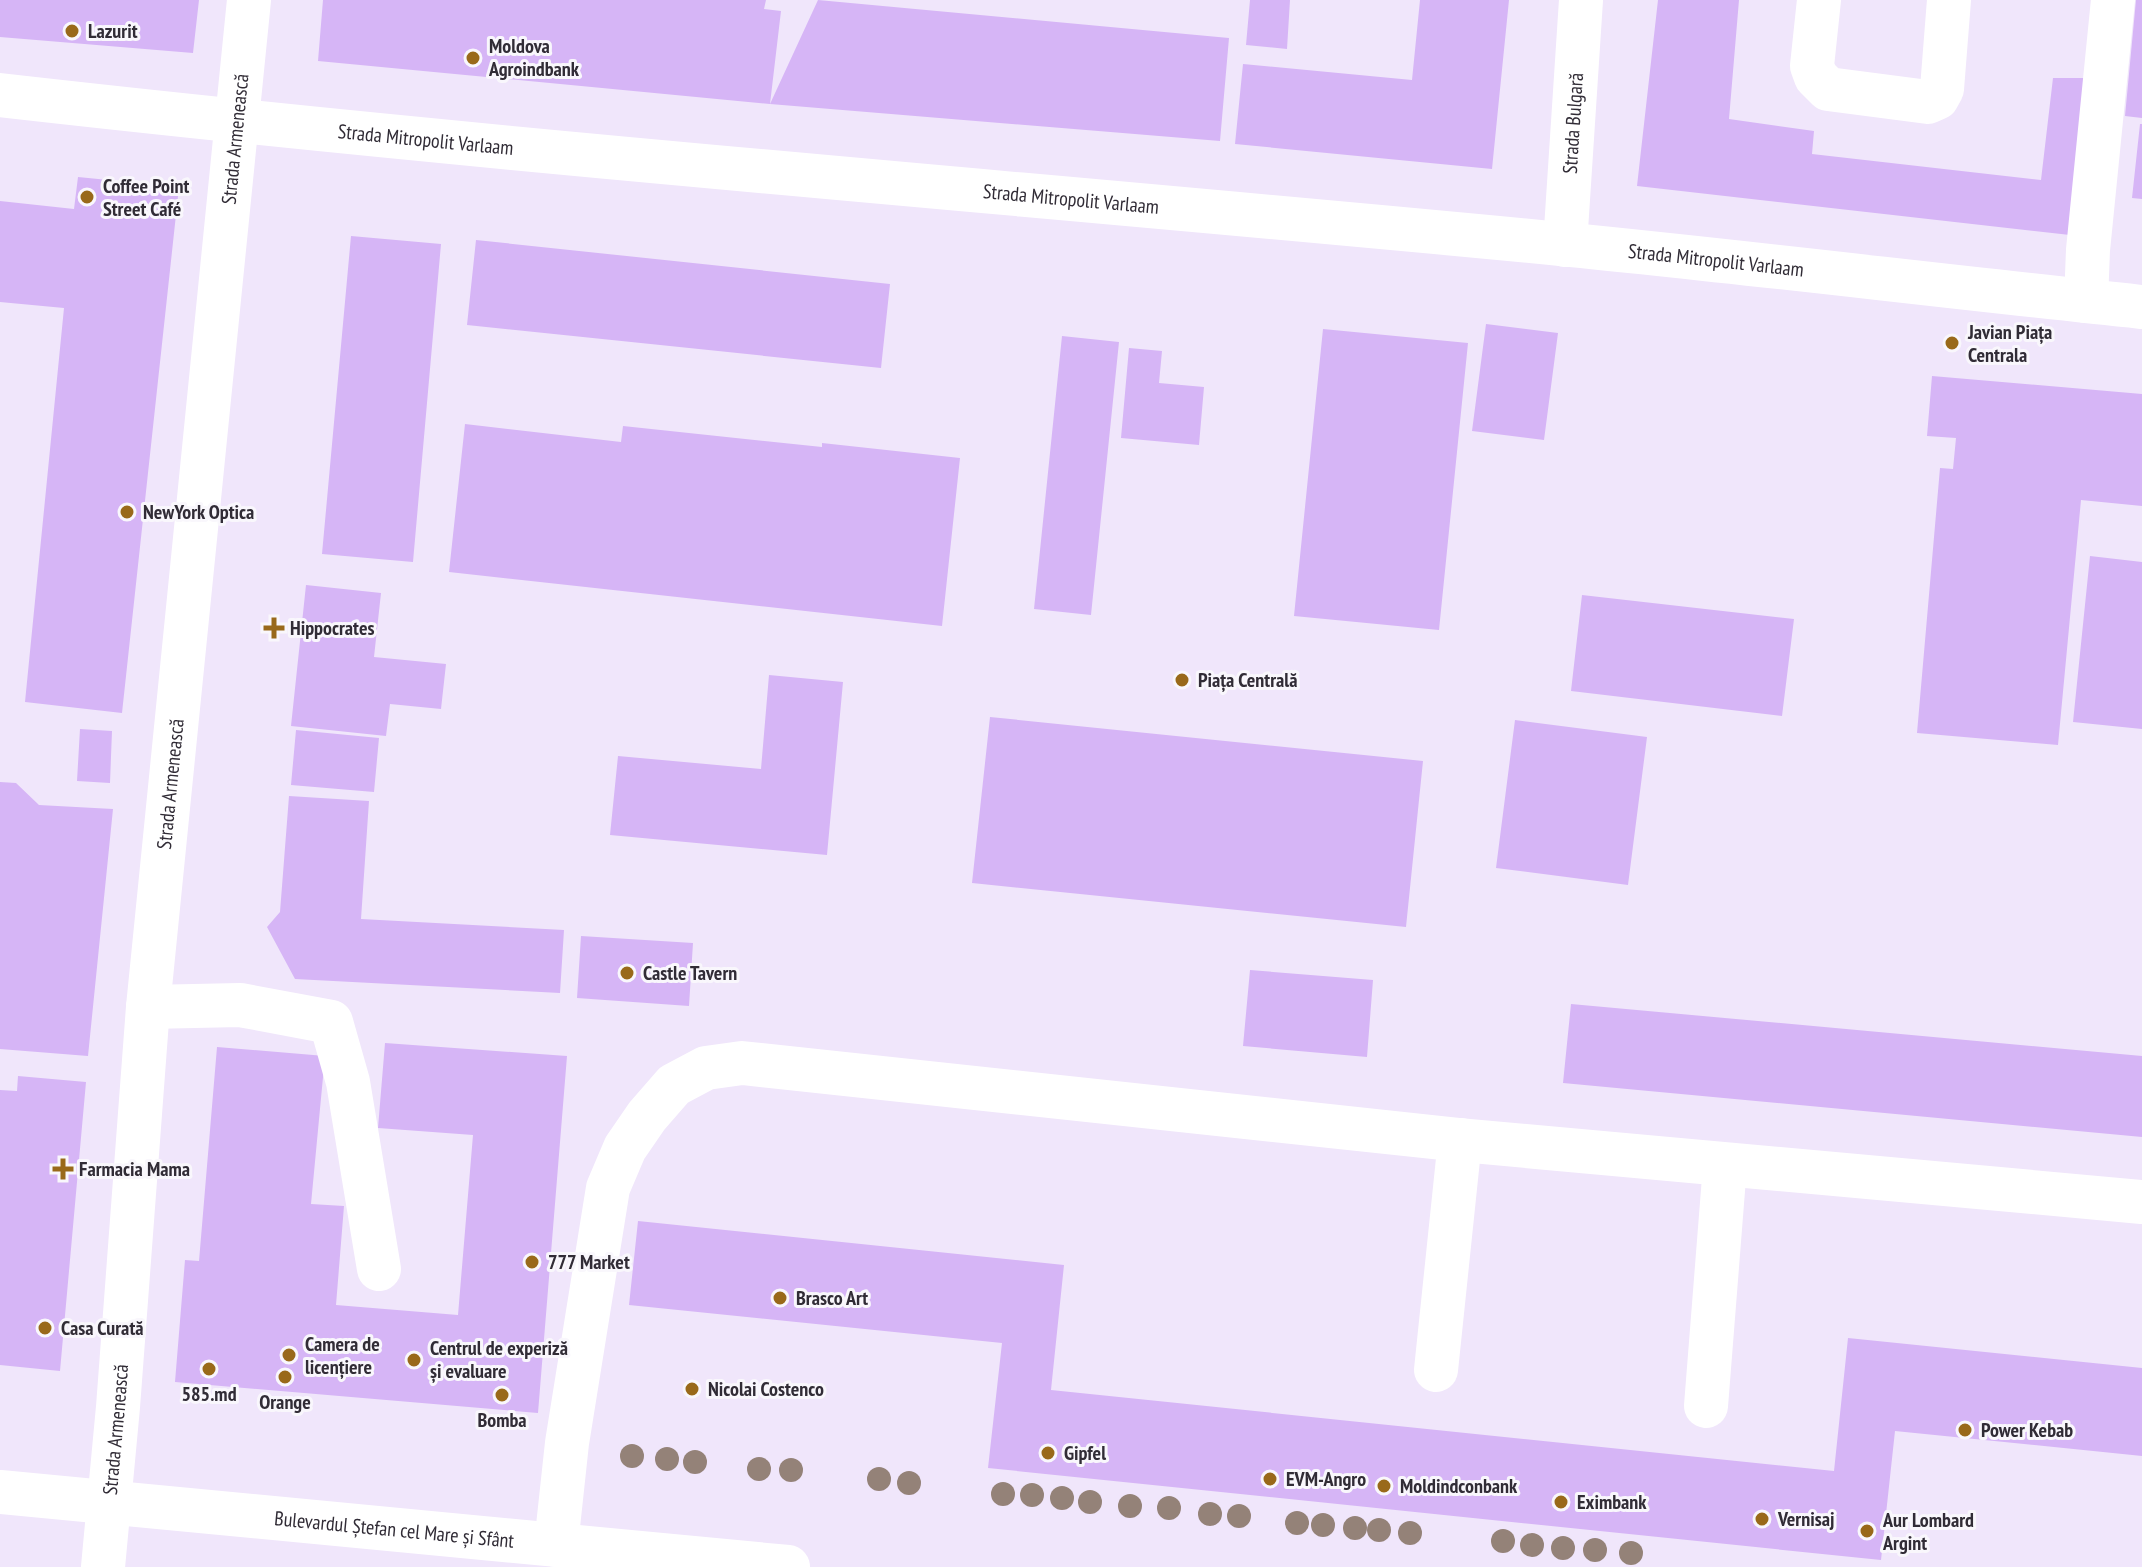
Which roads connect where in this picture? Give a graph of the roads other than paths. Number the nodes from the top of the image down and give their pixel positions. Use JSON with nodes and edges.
{"nodes":[{"id":1,"x":249,"y":0,"type":"edge"},
{"id":2,"x":1581,"y":0,"type":"edge"},
{"id":3,"x":1819,"y":0,"type":"edge"},
{"id":4,"x":1949,"y":0,"type":"edge"},
{"id":5,"x":2113,"y":0,"type":"edge"},
{"id":6,"x":0,"y":95,"type":"edge"},
{"id":7,"x":235,"y":121,"type":"junction"},
{"id":8,"x":1565,"y":245,"type":"junction"},
{"id":9,"x":2086,"y":301,"type":"junction"},
{"id":10,"x":2142,"y":307,"type":"edge"},
{"id":11,"x":148,"y":1007,"type":"junction"},
{"id":12,"x":1460,"y":1140,"type":"junction"},
{"id":13,"x":1725,"y":1165,"type":"junction"},
{"id":14,"x":2142,"y":1202,"type":"edge"},
{"id":15,"x":379,"y":1269,"type":"dead end"},
{"id":16,"x":1436,"y":1370,"type":"dead end"},
{"id":17,"x":1706,"y":1406,"type":"dead end"},
{"id":18,"x":0,"y":1492,"type":"edge"},
{"id":19,"x":109,"y":1502,"type":"junction"},
{"id":20,"x":556,"y":1545,"type":"junction"},
{"id":21,"x":103,"y":1567,"type":"edge"},
{"id":22,"x":788,"y":1567,"type":"edge"}],
"edges":[{"from":1,"to":7,"type":"street","name":"Strada Armenească"},
{"from":2,"to":8,"type":"street","name":"Strada Bulgară"},
{"from":3,"to":4,"type":"street"},
{"from":5,"to":9,"type":"street"},
{"from":6,"to":7,"type":"street","name":"Strada Mitropolit Varlaam"},
{"from":7,"to":8,"type":"street","name":"Strada Mitropolit Varlaam"},
{"from":7,"to":11,"type":"street","name":"Strada Armenească"},
{"from":8,"to":9,"type":"street","name":"Strada Mitropolit Varlaam"},
{"from":9,"to":10,"type":"street","name":"Strada Mitropolit Varlaam"},
{"from":11,"to":15,"type":"street"},
{"from":11,"to":19,"type":"street","name":"Strada Armenească"},
{"from":12,"to":13,"type":"street"},
{"from":12,"to":16,"type":"street"},
{"from":12,"to":20,"type":"street"},
{"from":13,"to":14,"type":"street"},
{"from":13,"to":17,"type":"street"},
{"from":18,"to":19,"type":"street","name":"Bulevardul Ștefan cel Mare și Sfânt"},
{"from":19,"to":20,"type":"street","name":"Bulevardul Ștefan cel Mare și Sfânt"},
{"from":19,"to":21,"type":"street","name":"Strada Armenească"},
{"from":20,"to":22,"type":"street","name":"Bulevardul Ștefan cel Mare și Sfânt"}]}
